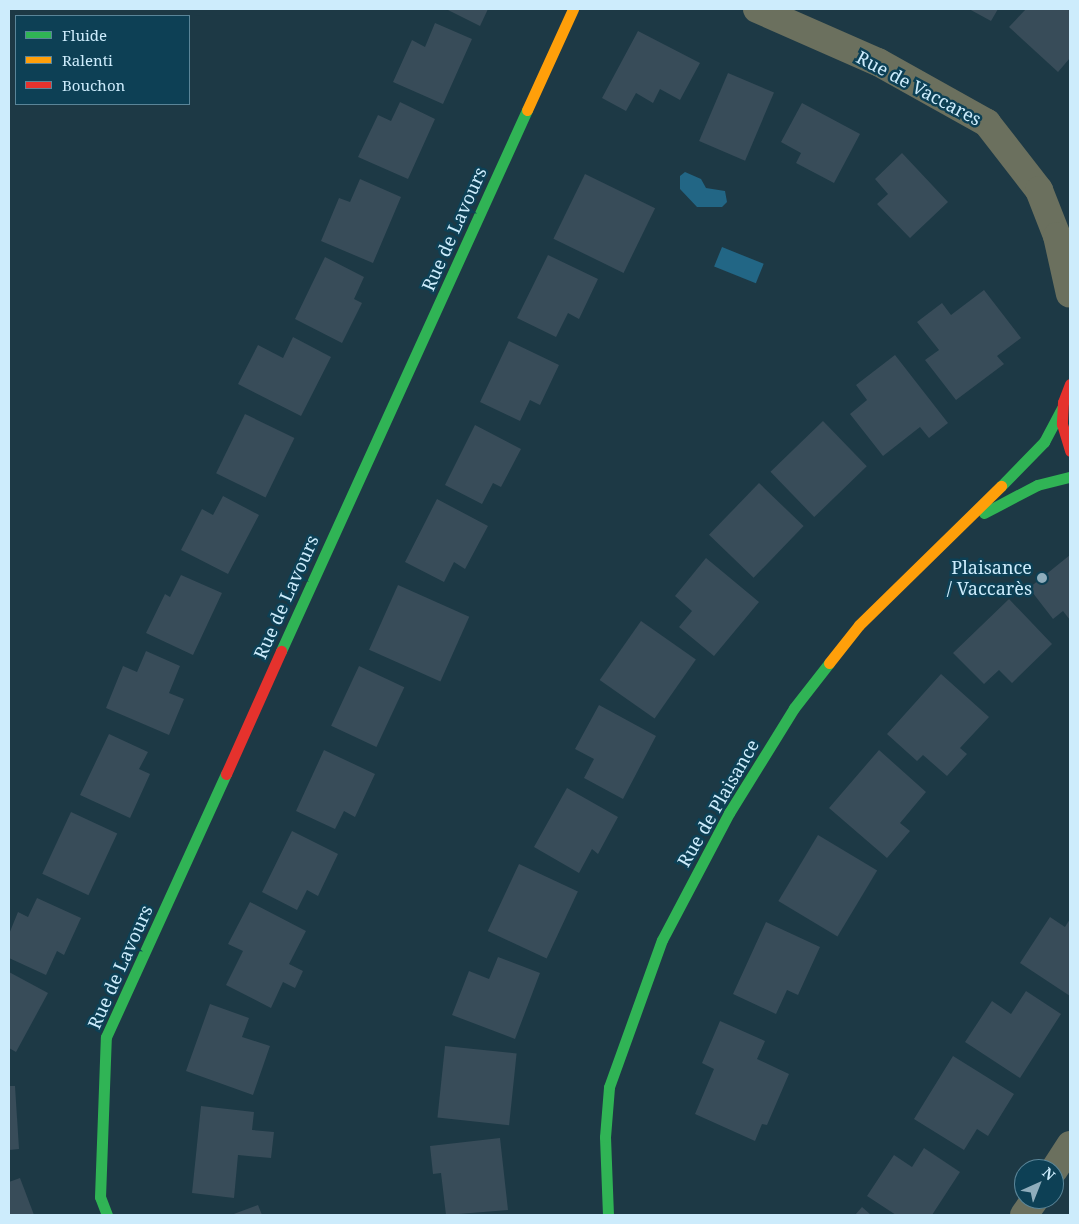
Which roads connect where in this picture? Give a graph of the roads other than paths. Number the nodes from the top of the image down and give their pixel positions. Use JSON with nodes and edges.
{"nodes":[{"id":1,"x":573,"y":9,"type":"edge"},
{"id":2,"x":758,"y":9,"type":"edge"},
{"id":3,"x":1064,"y":243,"type":"edge"},
{"id":4,"x":1070,"y":294,"type":"edge"},
{"id":5,"x":1070,"y":384,"type":"edge"},
{"id":6,"x":1062,"y":408,"type":"junction"},
{"id":7,"x":1070,"y":451,"type":"edge"},
{"id":8,"x":1070,"y":477,"type":"edge"},
{"id":9,"x":967,"y":522,"type":"junction"},
{"id":10,"x":1070,"y":1145,"type":"edge"},
{"id":11,"x":606,"y":1158,"type":"junction"},
{"id":12,"x":1061,"y":1159,"type":"edge"},
{"id":13,"x":620,"y":1199,"type":"dead end"},
{"id":14,"x":107,"y":1215,"type":"edge"},
{"id":15,"x":608,"y":1215,"type":"edge"}],
"edges":[{"from":1,"to":14,"type":"street","name":"Rue de Lavours"},
{"from":2,"to":3,"type":"street","name":"Rue de Vaccares"},
{"from":3,"to":4,"type":"street","name":"Rue de Vaccares"},
{"from":5,"to":6,"type":"street"},
{"from":6,"to":7,"type":"street"},
{"from":6,"to":9,"type":"street","name":"Rue de Plaisance"},
{"from":8,"to":9,"type":"street","name":"Rue de Plaisance"},
{"from":9,"to":11,"type":"street","name":"Rue de Plaisance"},
{"from":10,"to":12,"type":"street"},
{"from":11,"to":13,"type":"street","name":"Rue de Plaisance"},
{"from":11,"to":15,"type":"street","name":"Rue de Plaisance"}]}
